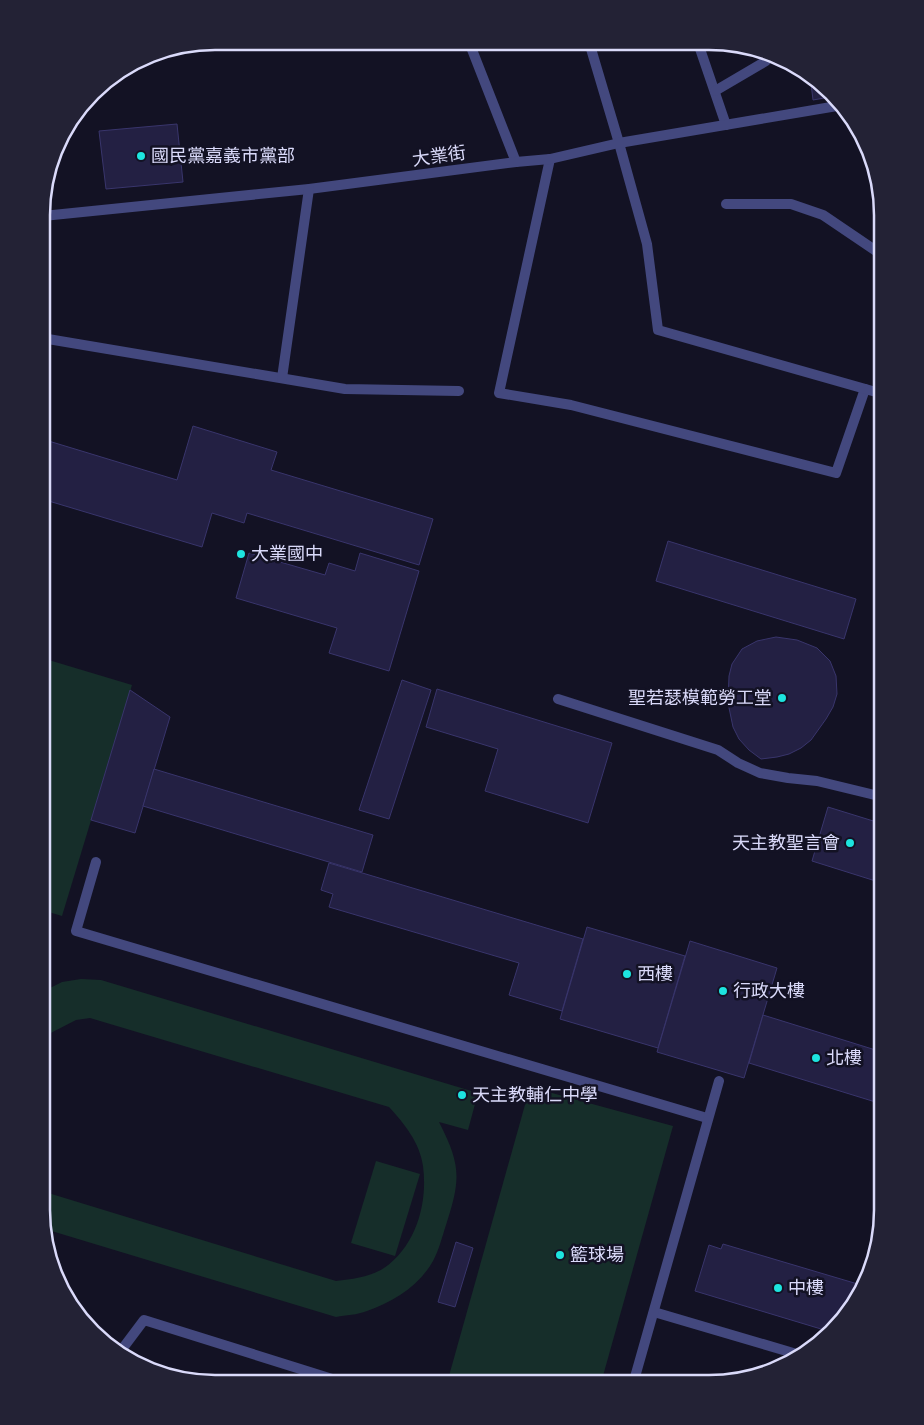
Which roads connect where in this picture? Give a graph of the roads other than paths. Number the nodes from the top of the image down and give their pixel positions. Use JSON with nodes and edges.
{"nodes":[{"id":1,"x":472,"y":50,"type":"edge"},
{"id":2,"x":591,"y":50,"type":"edge"},
{"id":3,"x":700,"y":50,"type":"edge"},
{"id":4,"x":766,"y":61,"type":"dead end"},
{"id":5,"x":715,"y":91,"type":"junction"},
{"id":6,"x":834,"y":107,"type":"edge"},
{"id":7,"x":726,"y":125,"type":"junction"},
{"id":8,"x":620,"y":143,"type":"junction"},
{"id":9,"x":550,"y":159,"type":"junction"},
{"id":10,"x":516,"y":162,"type":"junction"},
{"id":11,"x":309,"y":188,"type":"junction"},
{"id":12,"x":726,"y":204,"type":"dead end"},
{"id":13,"x":50,"y":215,"type":"edge"},
{"id":14,"x":874,"y":250,"type":"edge"},
{"id":15,"x":50,"y":339,"type":"edge"},
{"id":16,"x":282,"y":378,"type":"junction"},
{"id":17,"x":865,"y":389,"type":"junction"},
{"id":18,"x":459,"y":391,"type":"dead end"},
{"id":19,"x":874,"y":392,"type":"edge"},
{"id":20,"x":558,"y":699,"type":"dead end"},
{"id":21,"x":874,"y":796,"type":"edge"},
{"id":22,"x":96,"y":862,"type":"dead end"},
{"id":23,"x":719,"y":1081,"type":"dead end"},
{"id":24,"x":707,"y":1118,"type":"junction"},
{"id":25,"x":654,"y":1312,"type":"junction"},
{"id":26,"x":124,"y":1347,"type":"edge"},
{"id":27,"x":792,"y":1353,"type":"edge"},
{"id":28,"x":319,"y":1375,"type":"edge"},
{"id":29,"x":636,"y":1375,"type":"edge"}],
"edges":[{"from":1,"to":10,"type":"street"},
{"from":2,"to":8,"type":"street"},
{"from":3,"to":5,"type":"street"},
{"from":4,"to":5,"type":"street"},
{"from":5,"to":7,"type":"street"},
{"from":6,"to":7,"type":"street","name":"大業街"},
{"from":7,"to":8,"type":"street","name":"大業街"},
{"from":8,"to":9,"type":"street","name":"大業街"},
{"from":8,"to":17,"type":"street"},
{"from":9,"to":10,"type":"street","name":"大業街"},
{"from":9,"to":17,"type":"street"},
{"from":10,"to":11,"type":"street","name":"大業街"},
{"from":11,"to":13,"type":"street","name":"大業街"},
{"from":11,"to":16,"type":"street"},
{"from":12,"to":14,"type":"street"},
{"from":15,"to":16,"type":"street"},
{"from":16,"to":18,"type":"street"},
{"from":17,"to":19,"type":"street"},
{"from":20,"to":21,"type":"street"},
{"from":22,"to":24,"type":"street"},
{"from":23,"to":24,"type":"street"},
{"from":24,"to":25,"type":"street"},
{"from":25,"to":27,"type":"street"},
{"from":25,"to":29,"type":"street"},
{"from":26,"to":28,"type":"street"}]}
